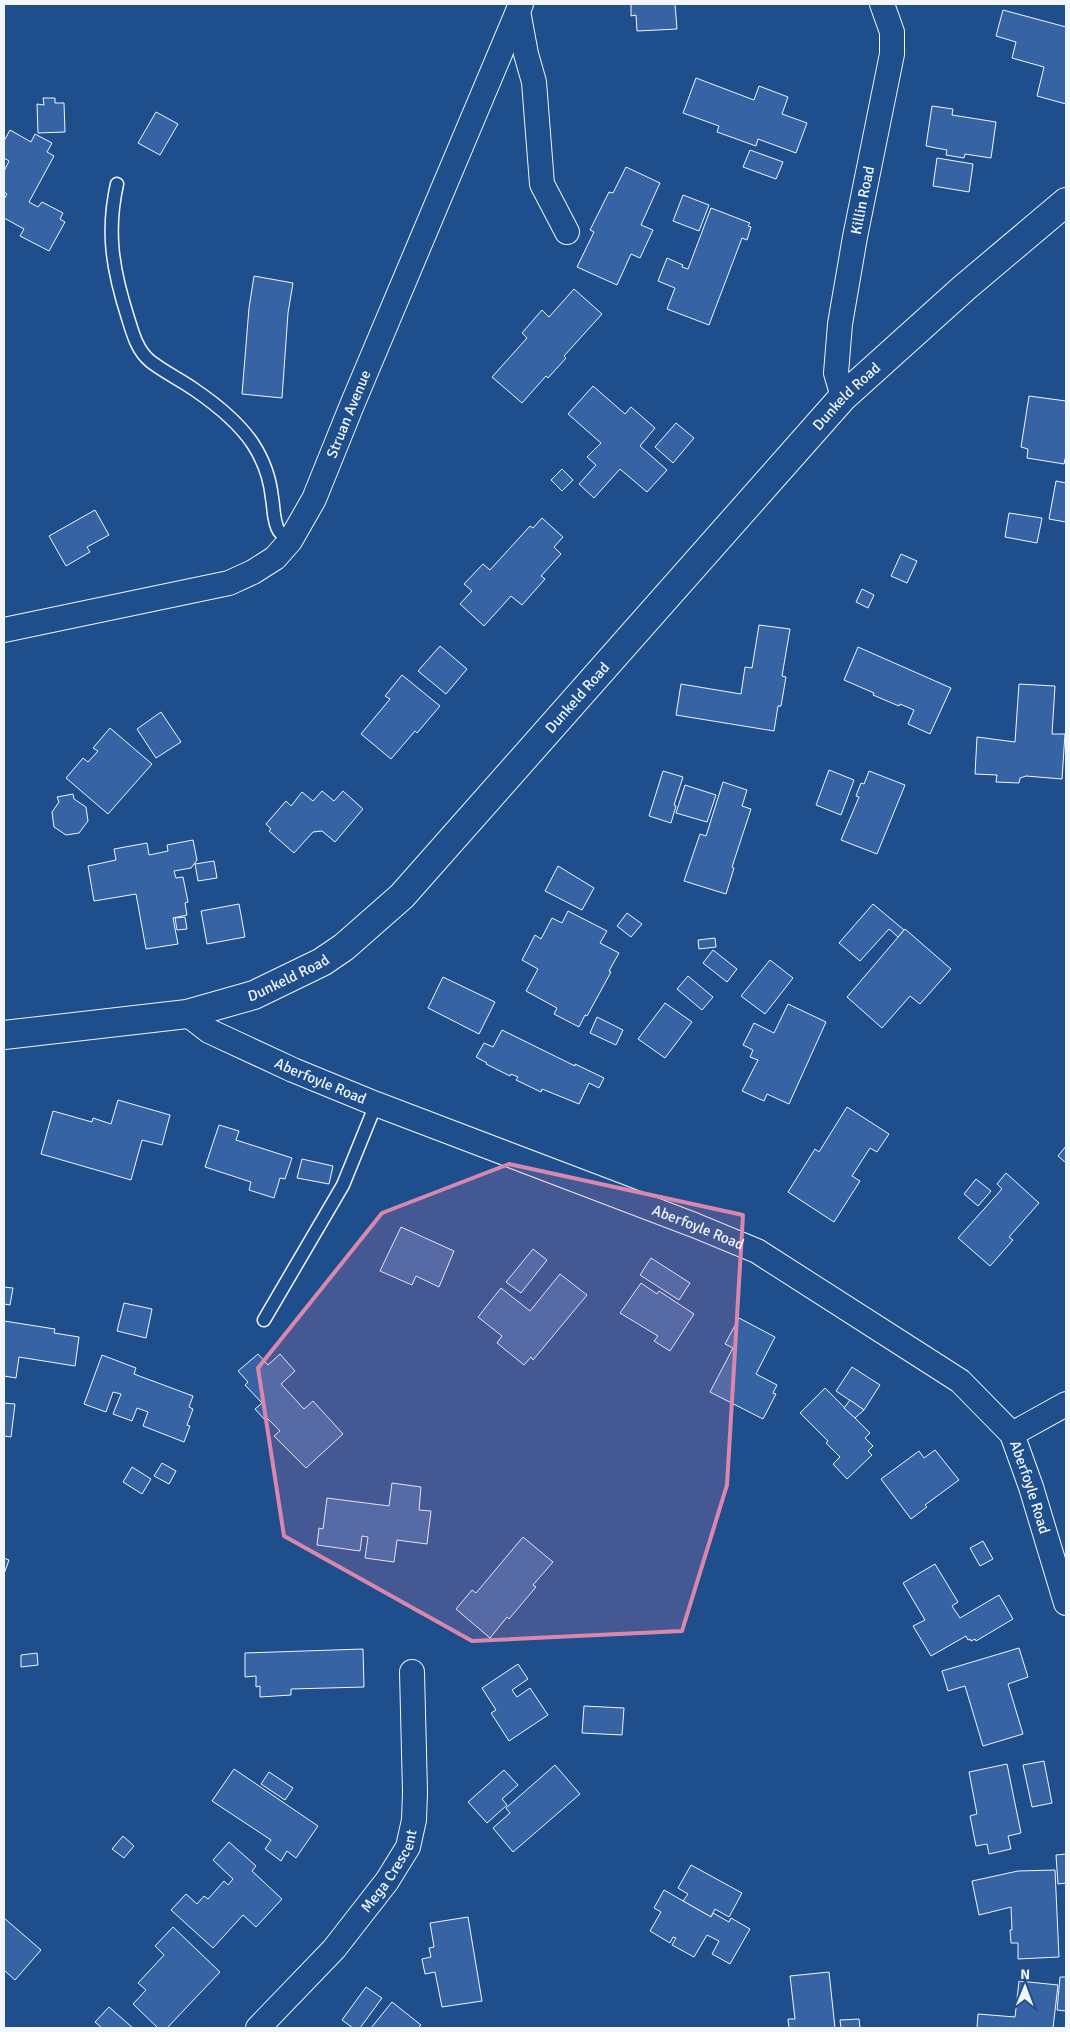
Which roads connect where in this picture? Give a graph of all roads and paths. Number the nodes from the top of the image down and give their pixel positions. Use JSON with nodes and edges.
{"nodes":[{"id":1,"x":882,"y":4,"type":"edge"},
{"id":2,"x":519,"y":7,"type":"edge"},
{"id":3,"x":117,"y":184,"type":"dead end"},
{"id":4,"x":1066,"y":202,"type":"edge"},
{"id":5,"x":567,"y":232,"type":"dead end"},
{"id":6,"x":843,"y":397,"type":"junction"},
{"id":7,"x":290,"y":542,"type":"junction"},
{"id":8,"x":4,"y":630,"type":"edge"},
{"id":9,"x":187,"y":1014,"type":"junction"},
{"id":10,"x":4,"y":1035,"type":"edge"},
{"id":11,"x":376,"y":1104,"type":"junction"},
{"id":12,"x":264,"y":1320,"type":"dead end"},
{"id":13,"x":1066,"y":1404,"type":"edge"},
{"id":14,"x":1012,"y":1434,"type":"junction"},
{"id":15,"x":1066,"y":1602,"type":"edge"},
{"id":16,"x":412,"y":1672,"type":"dead end"},
{"id":17,"x":258,"y":2028,"type":"edge"}],
"edges":[{"from":1,"to":6,"type":"street","name":"Killin Road"},
{"from":2,"to":5,"type":"street"},
{"from":2,"to":7,"type":"street","name":"Struan Avenue"},
{"from":3,"to":7,"type":"lane"},
{"from":4,"to":6,"type":"main road","name":"Dunkeld Road"},
{"from":6,"to":9,"type":"main road","name":"Dunkeld Road"},
{"from":7,"to":8,"type":"street","name":"Struan Avenue"},
{"from":9,"to":10,"type":"main road","name":"Dunkeld Road"},
{"from":9,"to":11,"type":"street","name":"Aberfoyle Road"},
{"from":11,"to":12,"type":"lane"},
{"from":11,"to":14,"type":"street","name":"Aberfoyle Road"},
{"from":13,"to":14,"type":"street"},
{"from":14,"to":15,"type":"street","name":"Aberfoyle Road"},
{"from":16,"to":17,"type":"street","name":"Mega Crescent"}]}
